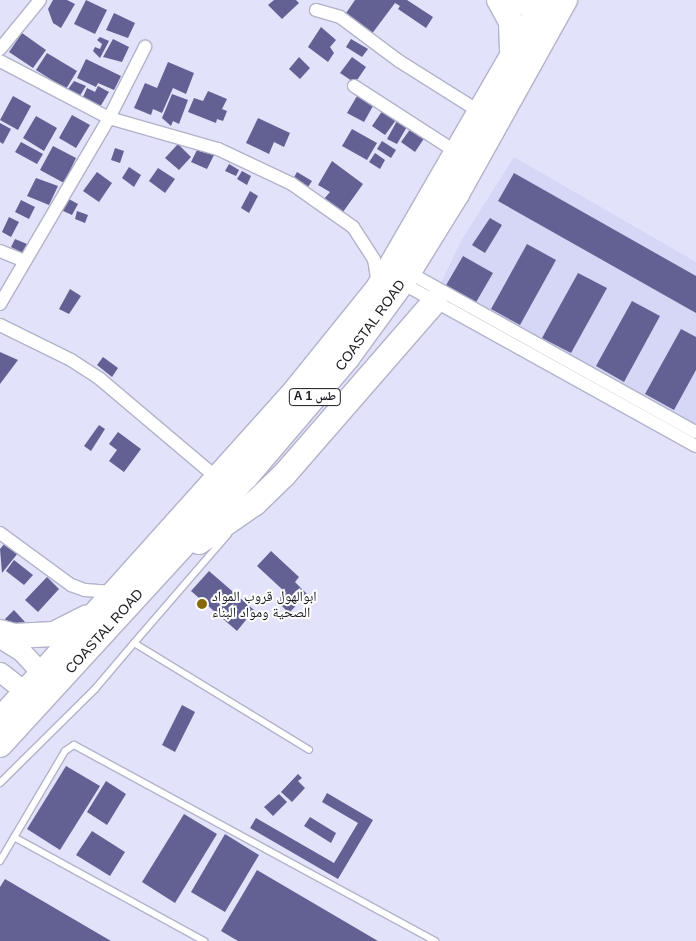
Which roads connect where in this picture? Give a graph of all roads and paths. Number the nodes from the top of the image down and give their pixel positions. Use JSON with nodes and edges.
{"nodes":[{"id":1,"x":40,"y":0,"type":"edge"},
{"id":2,"x":500,"y":0,"type":"edge"},
{"id":3,"x":564,"y":0,"type":"edge"},
{"id":4,"x":316,"y":10,"type":"dead end"},
{"id":5,"x":538,"y":16,"type":"edge"},
{"id":6,"x":145,"y":47,"type":"dead end"},
{"id":7,"x":0,"y":49,"type":"edge"},
{"id":8,"x":512,"y":56,"type":"junction"},
{"id":9,"x":0,"y":61,"type":"edge"},
{"id":10,"x":354,"y":86,"type":"dead end"},
{"id":11,"x":480,"y":112,"type":"junction"},
{"id":12,"x":109,"y":118,"type":"junction"},
{"id":13,"x":458,"y":153,"type":"junction"},
{"id":14,"x":0,"y":251,"type":"edge"},
{"id":15,"x":25,"y":261,"type":"junction"},
{"id":16,"x":405,"y":277,"type":"junction"},
{"id":17,"x":378,"y":288,"type":"junction"},
{"id":18,"x":435,"y":301,"type":"junction"},
{"id":19,"x":0,"y":304,"type":"edge"},
{"id":20,"x":0,"y":325,"type":"edge"},
{"id":21,"x":696,"y":432,"type":"edge"},
{"id":22,"x":696,"y":446,"type":"edge"},
{"id":23,"x":217,"y":478,"type":"junction"},
{"id":24,"x":255,"y":503,"type":"junction"},
{"id":25,"x":0,"y":533,"type":"edge"},
{"id":26,"x":161,"y":568,"type":"junction"},
{"id":27,"x":111,"y":598,"type":"junction"},
{"id":28,"x":0,"y":632,"type":"edge"},
{"id":29,"x":0,"y":638,"type":"edge"},
{"id":30,"x":134,"y":643,"type":"junction"},
{"id":31,"x":0,"y":672,"type":"edge"},
{"id":32,"x":40,"y":688,"type":"junction"},
{"id":33,"x":0,"y":720,"type":"edge"},
{"id":34,"x":0,"y":745,"type":"edge"},
{"id":35,"x":309,"y":750,"type":"dead end"},
{"id":36,"x":0,"y":783,"type":"edge"},
{"id":37,"x":14,"y":837,"type":"junction"},
{"id":38,"x":0,"y":861,"type":"edge"},
{"id":39,"x":204,"y":941,"type":"edge"},
{"id":40,"x":435,"y":941,"type":"edge"}],
"edges":[{"from":1,"to":7,"type":"street"},
{"from":2,"to":5,"type":"main road"},
{"from":2,"to":8,"type":"highway"},
{"from":3,"to":5,"type":"highway","name":"COASTAL ROAD","number":"A 1 طس"},
{"from":4,"to":11,"type":"street"},
{"from":5,"to":8,"type":"highway","name":"COASTAL ROAD","number":"A 1 طس"},
{"from":5,"to":16,"type":"highway","name":"COASTAL ROAD","number":"A 1 طس"},
{"from":6,"to":12,"type":"street"},
{"from":8,"to":11,"type":"highway","name":"COASTAL ROAD","number":"A 1 طس"},
{"from":9,"to":12,"type":"street"},
{"from":10,"to":13,"type":"street"},
{"from":11,"to":13,"type":"highway","name":"COASTAL ROAD","number":"A 1 طس"},
{"from":12,"to":15,"type":"street"},
{"from":12,"to":17,"type":"street"},
{"from":13,"to":17,"type":"highway","name":"COASTAL ROAD","number":"A 1 طس"},
{"from":14,"to":15,"type":"street"},
{"from":15,"to":19,"type":"street"},
{"from":16,"to":18,"type":"street"},
{"from":16,"to":21,"type":"street"},
{"from":16,"to":26,"type":"highway","name":"COASTAL ROAD","number":"A 1 طس"},
{"from":17,"to":23,"type":"highway","name":"COASTAL ROAD","number":"A 1 طس"},
{"from":18,"to":22,"type":"street"},
{"from":18,"to":24,"type":"highway"},
{"from":20,"to":23,"type":"street"},
{"from":23,"to":27,"type":"highway","name":"COASTAL ROAD","number":"A 1 طس"},
{"from":24,"to":26,"type":"highway"},
{"from":24,"to":30,"type":"lane"},
{"from":25,"to":27,"type":"street"},
{"from":26,"to":32,"type":"highway","name":"COASTAL ROAD","number":"A 1 طس"},
{"from":27,"to":28,"type":"highway"},
{"from":27,"to":32,"type":"highway","name":"COASTAL ROAD","number":"A 1 طس"},
{"from":29,"to":32,"type":"main road"},
{"from":30,"to":35,"type":"lane"},
{"from":30,"to":36,"type":"lane"},
{"from":31,"to":32,"type":"main road"},
{"from":32,"to":33,"type":"highway","name":"COASTAL ROAD","number":"A 1 طس"},
{"from":32,"to":34,"type":"highway","name":"COASTAL ROAD","number":"A 1 طس"},
{"from":37,"to":38,"type":"lane"},
{"from":37,"to":39,"type":"lane"},
{"from":37,"to":40,"type":"lane"}]}
